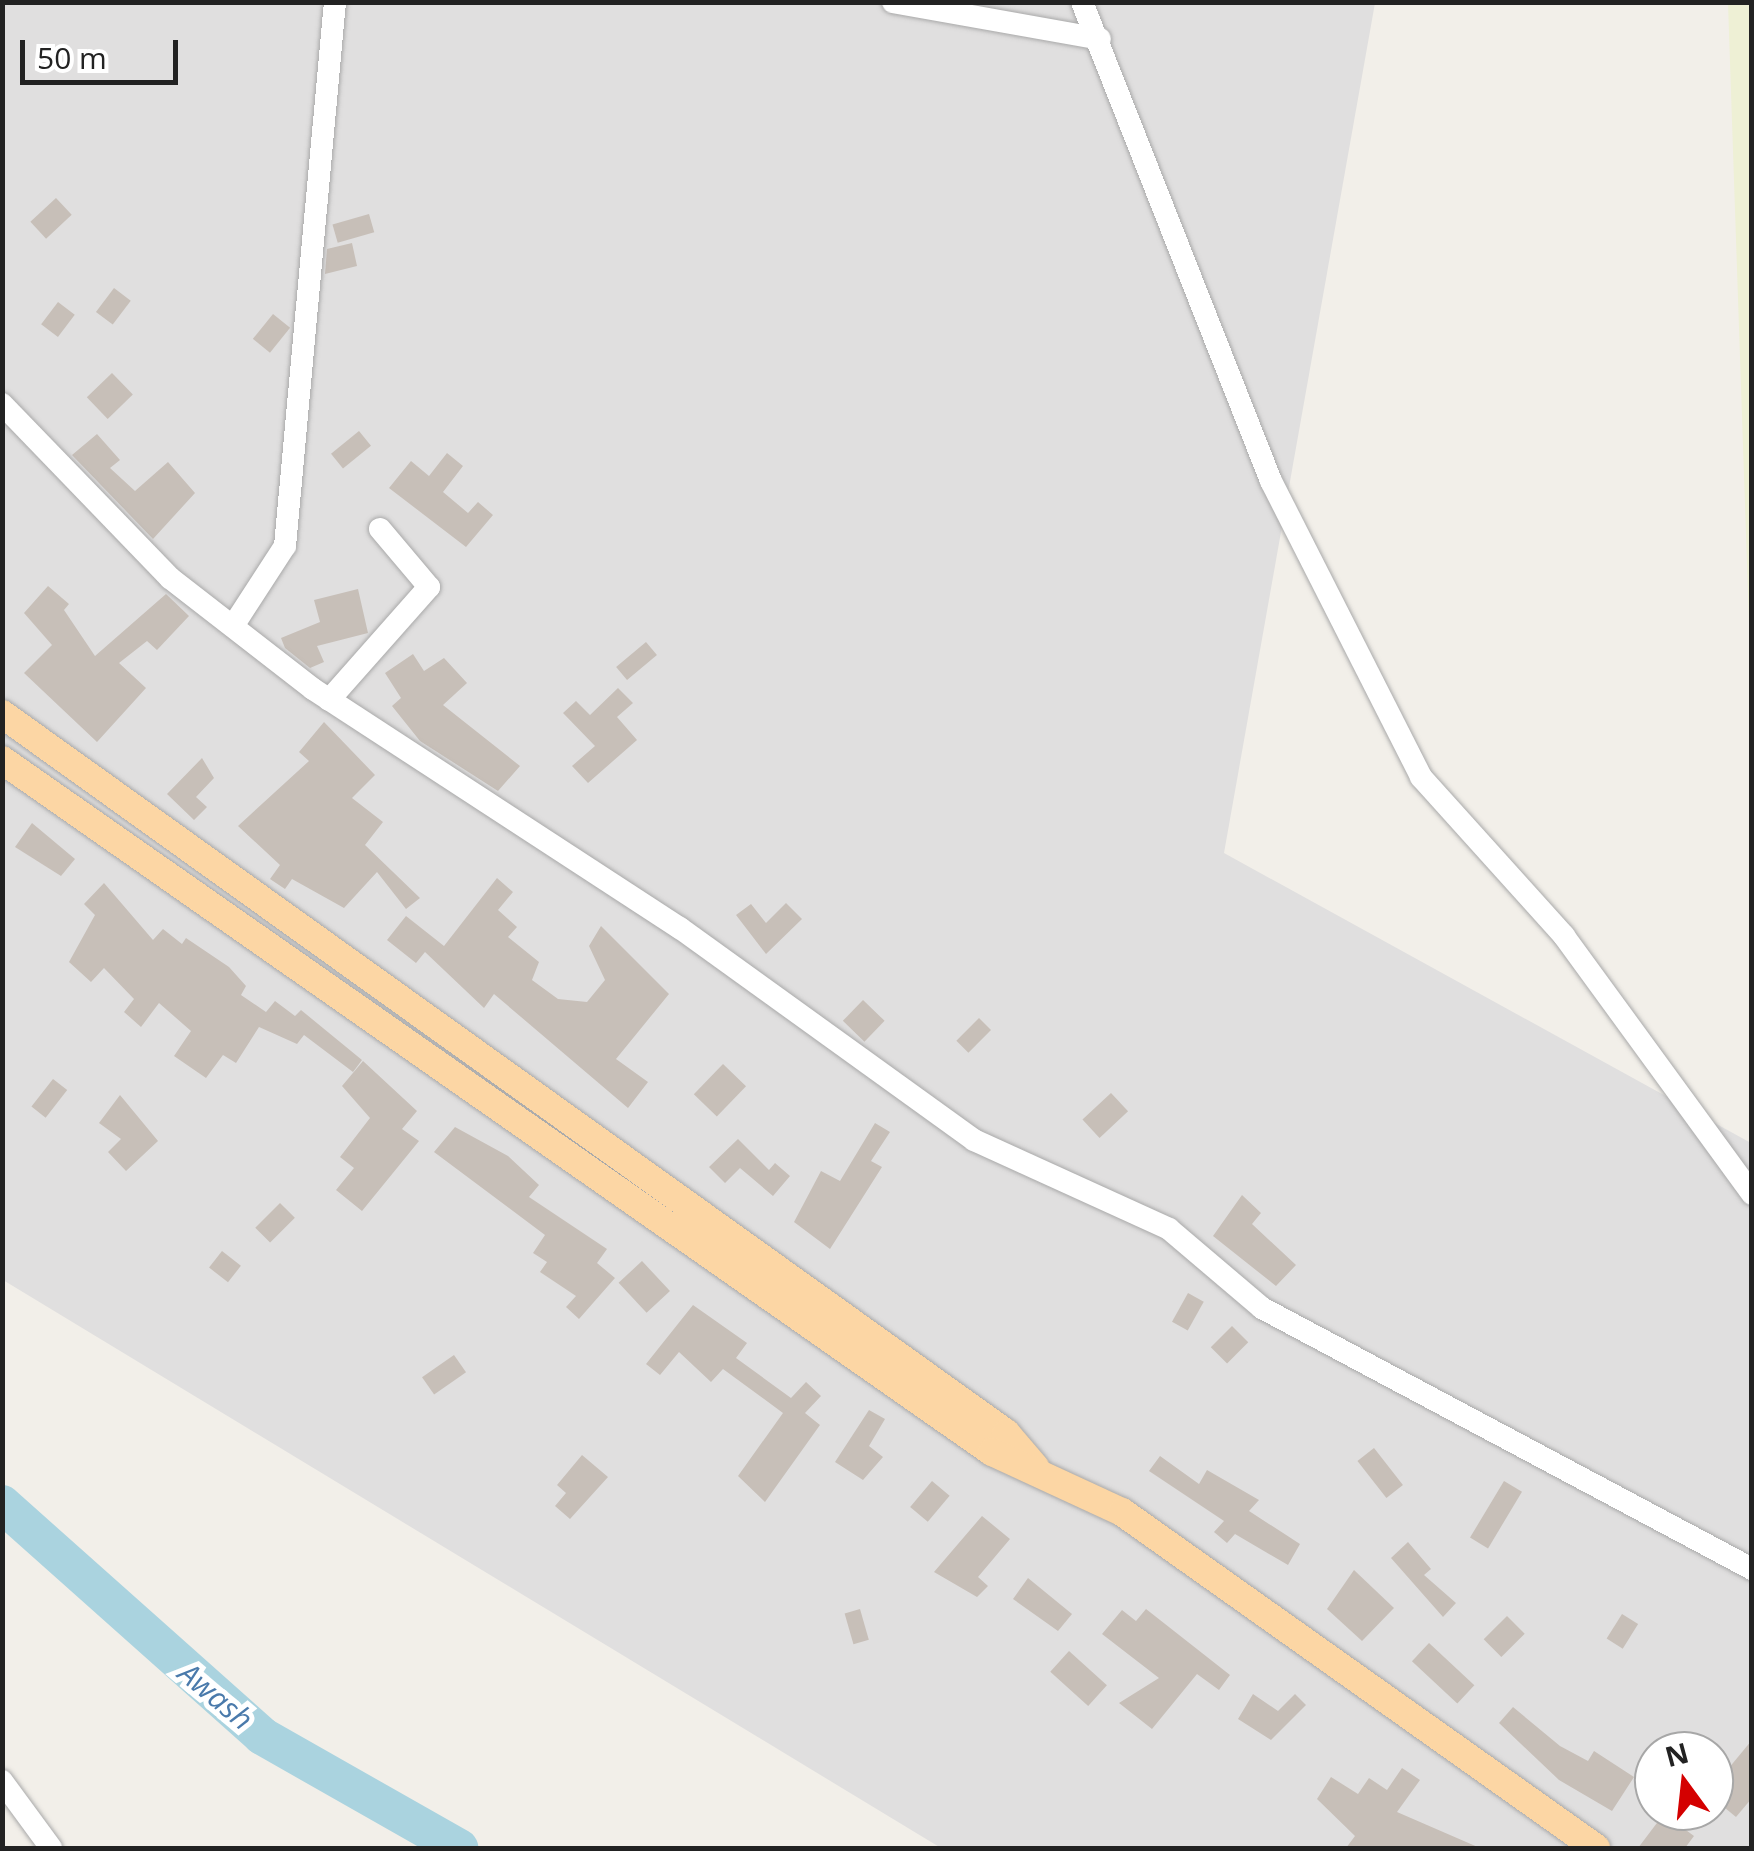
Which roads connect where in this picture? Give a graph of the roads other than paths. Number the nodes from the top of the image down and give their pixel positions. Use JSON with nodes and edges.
{"nodes":[{"id":1,"x":334,"y":2,"type":"edge"},
{"id":2,"x":893,"y":2,"type":"edge"},
{"id":3,"x":1082,"y":2,"type":"edge"},
{"id":4,"x":1100,"y":39,"type":"junction"},
{"id":5,"x":2,"y":404,"type":"edge"},
{"id":6,"x":380,"y":529,"type":"dead end"},
{"id":7,"x":232,"y":626,"type":"junction"},
{"id":8,"x":329,"y":700,"type":"junction"},
{"id":9,"x":2,"y":714,"type":"edge"},
{"id":10,"x":2,"y":760,"type":"edge"},
{"id":11,"x":1752,"y":1194,"type":"edge"},
{"id":12,"x":1036,"y":1468,"type":"junction"},
{"id":13,"x":1752,"y":1569,"type":"edge"},
{"id":14,"x":2,"y":1781,"type":"edge"},
{"id":15,"x":50,"y":1848,"type":"edge"},
{"id":16,"x":1596,"y":1848,"type":"edge"}],
"edges":[{"from":1,"to":7,"type":"street"},
{"from":2,"to":4,"type":"street"},
{"from":3,"to":4,"type":"street"},
{"from":4,"to":11,"type":"street"},
{"from":5,"to":7,"type":"street"},
{"from":6,"to":8,"type":"street"},
{"from":7,"to":8,"type":"street"},
{"from":8,"to":13,"type":"street"},
{"from":9,"to":12,"type":"main road"},
{"from":10,"to":12,"type":"main road"},
{"from":12,"to":16,"type":"main road"},
{"from":14,"to":15,"type":"street"}]}
